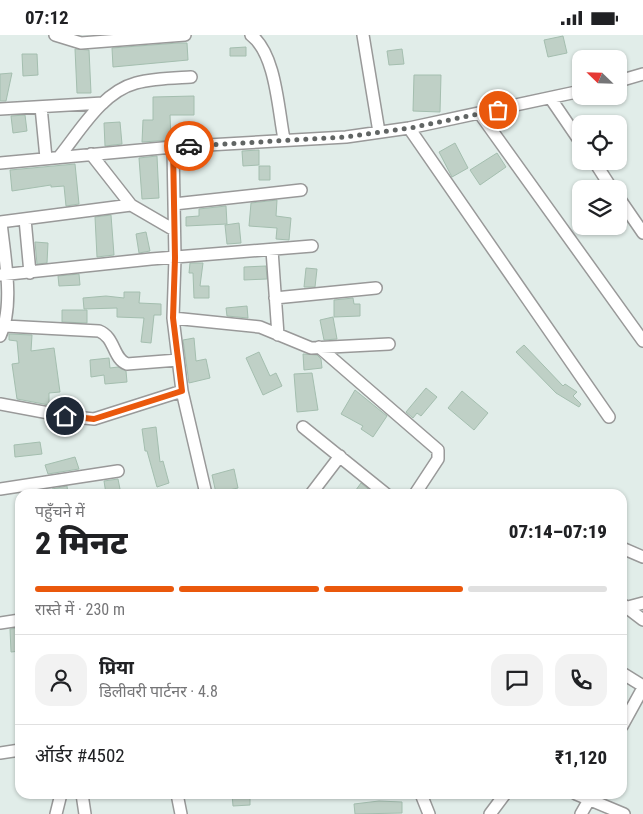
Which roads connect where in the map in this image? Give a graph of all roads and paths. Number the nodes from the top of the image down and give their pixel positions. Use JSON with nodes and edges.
{"nodes":[{"id":1,"x":55,"y":35,"type":"edge"},
{"id":2,"x":185,"y":35,"type":"edge"},
{"id":3,"x":251,"y":35,"type":"edge"},
{"id":4,"x":363,"y":35,"type":"edge"},
{"id":5,"x":643,"y":74,"type":"edge"},
{"id":6,"x":191,"y":77,"type":"dead end"},
{"id":7,"x":628,"y":78,"type":"edge"},
{"id":8,"x":572,"y":93,"type":"edge"},
{"id":9,"x":551,"y":99,"type":"junction"},
{"id":10,"x":103,"y":103,"type":"junction"},
{"id":11,"x":41,"y":107,"type":"junction"},
{"id":12,"x":0,"y":109,"type":"edge"},
{"id":13,"x":480,"y":114,"type":"junction"},
{"id":14,"x":410,"y":128,"type":"junction"},
{"id":15,"x":572,"y":130,"type":"edge"},
{"id":16,"x":379,"y":132,"type":"junction"},
{"id":17,"x":289,"y":139,"type":"junction"},
{"id":18,"x":173,"y":147,"type":"junction"},
{"id":19,"x":91,"y":154,"type":"junction"},
{"id":20,"x":59,"y":157,"type":"junction"},
{"id":21,"x":46,"y":158,"type":"junction"},
{"id":22,"x":0,"y":163,"type":"edge"},
{"id":23,"x":301,"y":190,"type":"dead end"},
{"id":24,"x":174,"y":204,"type":"junction"},
{"id":25,"x":132,"y":205,"type":"junction"},
{"id":26,"x":627,"y":210,"type":"edge"},
{"id":27,"x":25,"y":219,"type":"junction"},
{"id":28,"x":0,"y":222,"type":"edge"},
{"id":29,"x":174,"y":230,"type":"junction"},
{"id":30,"x":643,"y":233,"type":"edge"},
{"id":31,"x":312,"y":246,"type":"dead end"},
{"id":32,"x":272,"y":249,"type":"junction"},
{"id":33,"x":175,"y":258,"type":"junction"},
{"id":34,"x":30,"y":273,"type":"junction"},
{"id":35,"x":3,"y":275,"type":"edge"},
{"id":36,"x":376,"y":288,"type":"dead end"},
{"id":37,"x":275,"y":298,"type":"junction"},
{"id":38,"x":173,"y":318,"type":"junction"},
{"id":39,"x":2,"y":331,"type":"edge"},
{"id":40,"x":278,"y":335,"type":"junction"},
{"id":41,"x":643,"y":341,"type":"edge"},
{"id":42,"x":389,"y":344,"type":"dead end"},
{"id":43,"x":319,"y":347,"type":"junction"},
{"id":44,"x":178,"y":360,"type":"junction"},
{"id":45,"x":182,"y":391,"type":"junction"},
{"id":46,"x":0,"y":404,"type":"edge"},
{"id":47,"x":609,"y":417,"type":"dead end"},
{"id":48,"x":303,"y":427,"type":"dead end"},
{"id":49,"x":340,"y":456,"type":"junction"},
{"id":50,"x":118,"y":471,"type":"dead end"},
{"id":51,"x":0,"y":489,"type":"edge"},
{"id":52,"x":33,"y":489,"type":"edge"},
{"id":53,"x":205,"y":489,"type":"edge"},
{"id":54,"x":315,"y":489,"type":"edge"},
{"id":55,"x":380,"y":489,"type":"edge"},
{"id":56,"x":418,"y":489,"type":"edge"},
{"id":57,"x":15,"y":491,"type":"edge"},
{"id":58,"x":627,"y":550,"type":"edge"},
{"id":59,"x":643,"y":557,"type":"edge"},
{"id":60,"x":643,"y":603,"type":"edge"},
{"id":61,"x":627,"y":606,"type":"edge"},
{"id":62,"x":627,"y":608,"type":"edge"},
{"id":63,"x":643,"y":620,"type":"edge"},
{"id":64,"x":15,"y":621,"type":"edge"},
{"id":65,"x":0,"y":623,"type":"edge"},
{"id":66,"x":627,"y":676,"type":"edge"},
{"id":67,"x":643,"y":687,"type":"edge"},
{"id":68,"x":627,"y":717,"type":"edge"},
{"id":69,"x":15,"y":751,"type":"edge"},
{"id":70,"x":0,"y":753,"type":"edge"},
{"id":71,"x":60,"y":799,"type":"edge"},
{"id":72,"x":83,"y":799,"type":"edge"},
{"id":73,"x":178,"y":799,"type":"edge"},
{"id":74,"x":424,"y":799,"type":"edge"},
{"id":75,"x":501,"y":799,"type":"edge"},
{"id":76,"x":583,"y":799,"type":"edge"},
{"id":77,"x":590,"y":799,"type":"edge"},
{"id":78,"x":56,"y":814,"type":"edge"},
{"id":79,"x":85,"y":814,"type":"edge"},
{"id":80,"x":182,"y":814,"type":"edge"},
{"id":81,"x":429,"y":814,"type":"edge"},
{"id":82,"x":490,"y":814,"type":"edge"},
{"id":83,"x":581,"y":814,"type":"edge"},
{"id":84,"x":624,"y":814,"type":"edge"}],
"edges":[{"from":1,"to":2,"type":"street"},
{"from":3,"to":17,"type":"street"},
{"from":4,"to":16,"type":"street"},
{"from":5,"to":7,"type":"street"},
{"from":6,"to":10,"type":"street"},
{"from":8,"to":9,"type":"street"},
{"from":9,"to":13,"type":"street"},
{"from":9,"to":15,"type":"street"},
{"from":10,"to":11,"type":"street"},
{"from":10,"to":20,"type":"street"},
{"from":11,"to":12,"type":"street"},
{"from":11,"to":21,"type":"street"},
{"from":13,"to":14,"type":"street"},
{"from":13,"to":41,"type":"street"},
{"from":14,"to":16,"type":"street"},
{"from":14,"to":47,"type":"street"},
{"from":16,"to":17,"type":"street"},
{"from":17,"to":18,"type":"street"},
{"from":18,"to":19,"type":"street"},
{"from":18,"to":24,"type":"street"},
{"from":19,"to":20,"type":"street"},
{"from":19,"to":25,"type":"street"},
{"from":20,"to":21,"type":"street"},
{"from":21,"to":22,"type":"street"},
{"from":23,"to":24,"type":"street"},
{"from":24,"to":29,"type":"street"},
{"from":25,"to":27,"type":"street"},
{"from":25,"to":29,"type":"street"},
{"from":26,"to":30,"type":"street"},
{"from":27,"to":28,"type":"street"},
{"from":27,"to":34,"type":"street"},
{"from":28,"to":35,"type":"street"},
{"from":29,"to":33,"type":"street"},
{"from":31,"to":32,"type":"street"},
{"from":32,"to":33,"type":"street"},
{"from":32,"to":37,"type":"street"},
{"from":33,"to":34,"type":"street"},
{"from":33,"to":38,"type":"street"},
{"from":34,"to":35,"type":"street"},
{"from":35,"to":39,"type":"street"},
{"from":36,"to":37,"type":"street"},
{"from":37,"to":40,"type":"street"},
{"from":38,"to":40,"type":"street"},
{"from":38,"to":44,"type":"street"},
{"from":39,"to":44,"type":"street"},
{"from":40,"to":43,"type":"street"},
{"from":42,"to":43,"type":"street"},
{"from":43,"to":56,"type":"street"},
{"from":44,"to":45,"type":"street"},
{"from":45,"to":46,"type":"street"},
{"from":45,"to":53,"type":"street"},
{"from":48,"to":49,"type":"street"},
{"from":49,"to":54,"type":"street"},
{"from":49,"to":55,"type":"street"},
{"from":50,"to":52,"type":"street"},
{"from":51,"to":57,"type":"street"},
{"from":58,"to":59,"type":"street"},
{"from":60,"to":61,"type":"street"},
{"from":62,"to":63,"type":"street"},
{"from":64,"to":65,"type":"street"},
{"from":66,"to":67,"type":"street"},
{"from":67,"to":68,"type":"street"},
{"from":69,"to":70,"type":"street"},
{"from":71,"to":78,"type":"street"},
{"from":72,"to":79,"type":"street"},
{"from":73,"to":80,"type":"street"},
{"from":74,"to":81,"type":"street"},
{"from":75,"to":82,"type":"street"},
{"from":76,"to":83,"type":"street"},
{"from":77,"to":84,"type":"street"}]}
